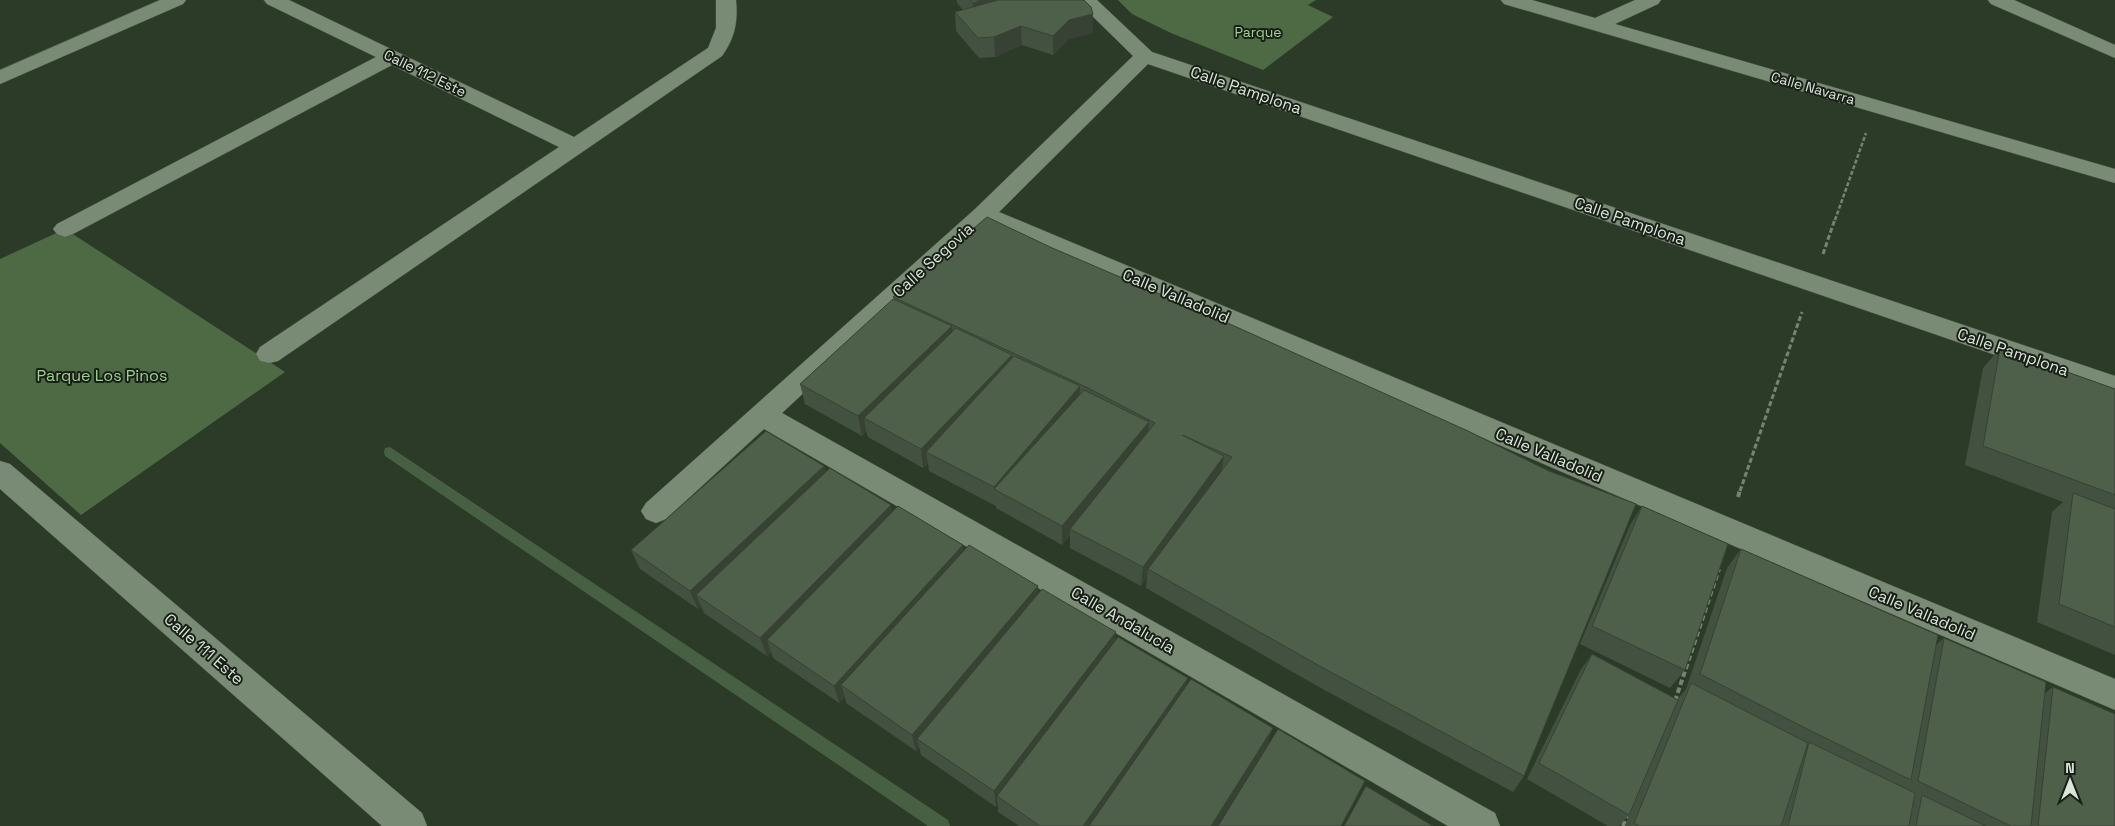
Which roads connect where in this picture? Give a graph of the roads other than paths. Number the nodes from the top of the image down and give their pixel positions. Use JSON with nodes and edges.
{"nodes":[{"id":1,"x":176,"y":0,"type":"edge"},
{"id":2,"x":274,"y":0,"type":"edge"},
{"id":3,"x":726,"y":0,"type":"edge"},
{"id":4,"x":1086,"y":0,"type":"edge"},
{"id":5,"x":1511,"y":0,"type":"edge"},
{"id":6,"x":1651,"y":0,"type":"edge"},
{"id":7,"x":1998,"y":0,"type":"edge"},
{"id":8,"x":1597,"y":25,"type":"junction"},
{"id":9,"x":2115,"y":52,"type":"edge"},
{"id":10,"x":1145,"y":56,"type":"junction"},
{"id":11,"x":391,"y":57,"type":"junction"},
{"id":12,"x":0,"y":78,"type":"edge"},
{"id":13,"x":575,"y":146,"type":"junction"},
{"id":14,"x":2115,"y":176,"type":"edge"},
{"id":15,"x":983,"y":214,"type":"junction"},
{"id":16,"x":65,"y":229,"type":"dead end"},
{"id":17,"x":268,"y":354,"type":"dead end"},
{"id":18,"x":2115,"y":386,"type":"edge"},
{"id":19,"x":763,"y":415,"type":"junction"},
{"id":20,"x":0,"y":472,"type":"edge"},
{"id":21,"x":656,"y":511,"type":"dead end"},
{"id":22,"x":2115,"y":695,"type":"edge"},
{"id":23,"x":409,"y":826,"type":"edge"},
{"id":24,"x":1482,"y":826,"type":"edge"}],
"edges":[{"from":1,"to":12,"type":"street"},
{"from":2,"to":11,"type":"street","name":"Calle 112 Este"},
{"from":3,"to":13,"type":"street"},
{"from":4,"to":10,"type":"street"},
{"from":5,"to":8,"type":"street","name":"Calle Navarra"},
{"from":6,"to":8,"type":"street"},
{"from":7,"to":9,"type":"street"},
{"from":8,"to":14,"type":"street","name":"Calle Navarra"},
{"from":10,"to":15,"type":"street","name":"Calle Segovia"},
{"from":10,"to":18,"type":"street","name":"Calle Pamplona"},
{"from":11,"to":13,"type":"street","name":"Calle 112 Este"},
{"from":11,"to":16,"type":"street"},
{"from":13,"to":17,"type":"street"},
{"from":15,"to":19,"type":"street","name":"Calle Segovia"},
{"from":15,"to":22,"type":"street","name":"Calle Valladolid"},
{"from":19,"to":21,"type":"street","name":"Calle Segovia"},
{"from":19,"to":24,"type":"street","name":"Calle Andalucía"},
{"from":20,"to":23,"type":"street","name":"Calle 111 Este"}]}
